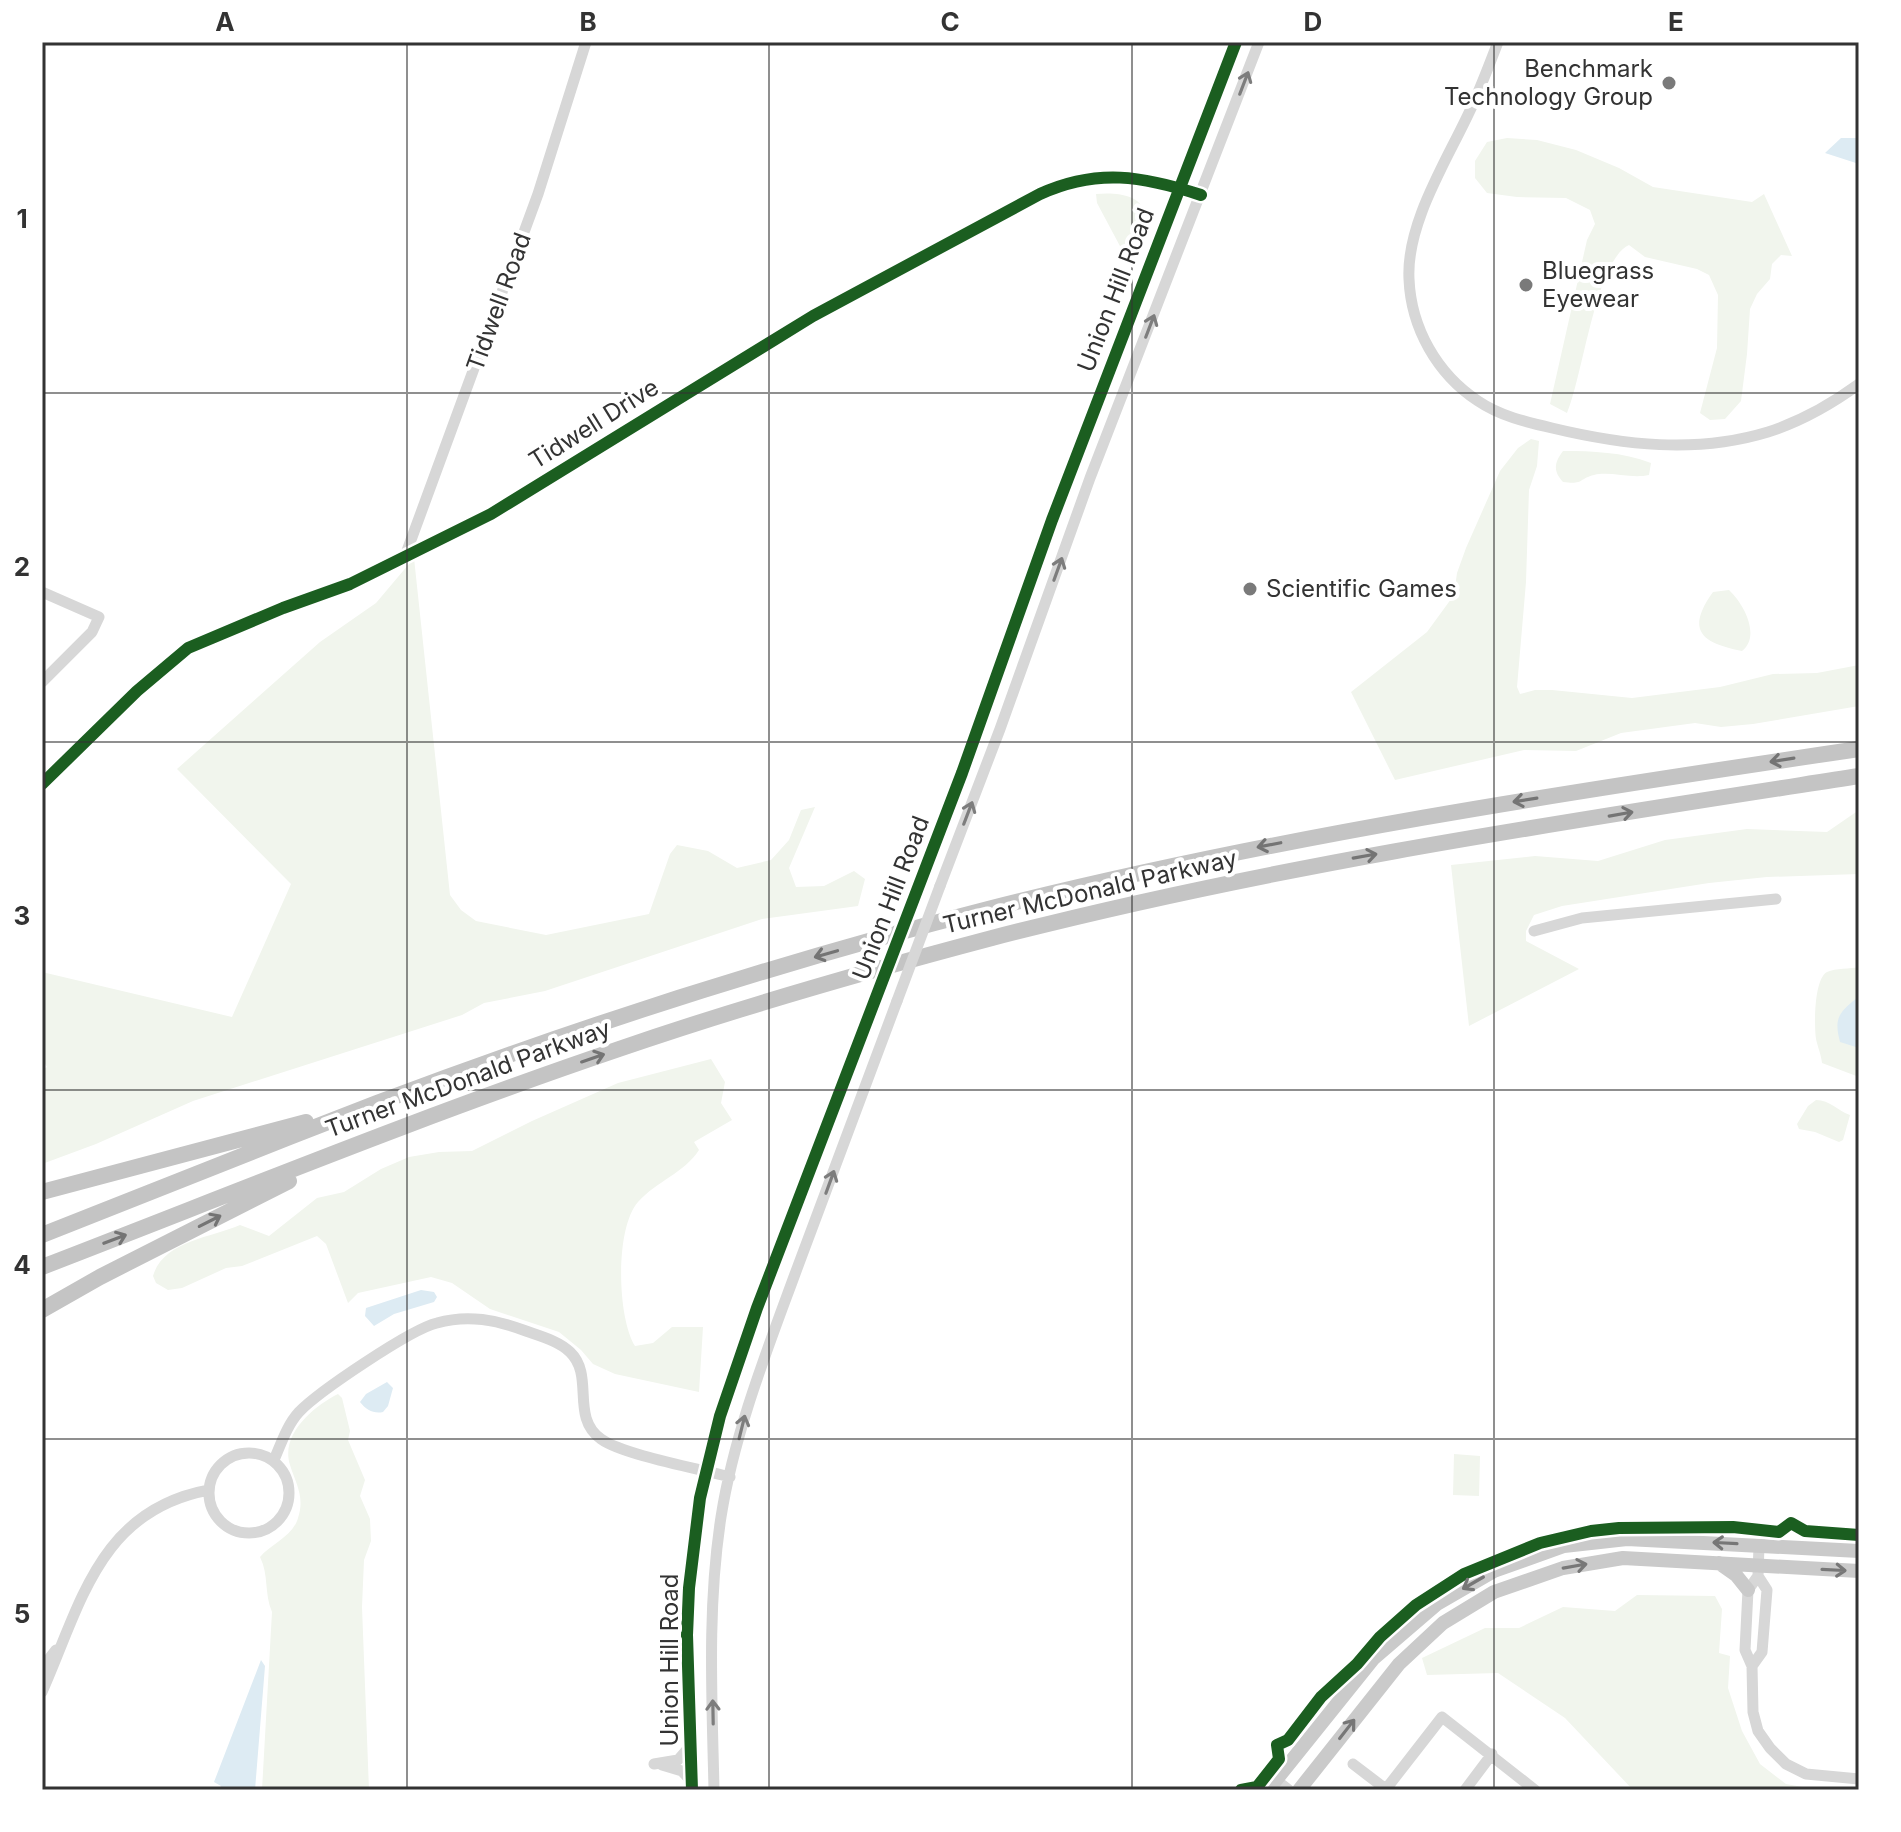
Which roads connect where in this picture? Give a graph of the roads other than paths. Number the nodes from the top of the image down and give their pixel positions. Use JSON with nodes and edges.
{"nodes":[{"id":1,"x":586,"y":42,"type":"edge"},
{"id":2,"x":1236,"y":42,"type":"edge"},
{"id":3,"x":1259,"y":42,"type":"edge"},
{"id":4,"x":1498,"y":42,"type":"edge"},
{"id":5,"x":1179,"y":188,"type":"junction"},
{"id":6,"x":1201,"y":195,"type":"junction"},
{"id":7,"x":1859,"y":384,"type":"edge"},
{"id":8,"x":404,"y":559,"type":"junction"},
{"id":9,"x":42,"y":592,"type":"edge"},
{"id":10,"x":42,"y":682,"type":"edge"},
{"id":11,"x":1859,"y":749,"type":"edge"},
{"id":12,"x":1859,"y":776,"type":"edge"},
{"id":13,"x":42,"y":784,"type":"edge"},
{"id":14,"x":1776,"y":899,"type":"dead end"},
{"id":15,"x":1534,"y":931,"type":"dead end"},
{"id":16,"x":381,"y":1102,"type":"junction"},
{"id":17,"x":375,"y":1138,"type":"junction"},
{"id":18,"x":42,"y":1192,"type":"edge"},
{"id":19,"x":42,"y":1235,"type":"edge"},
{"id":20,"x":42,"y":1267,"type":"edge"},
{"id":21,"x":42,"y":1310,"type":"edge"},
{"id":22,"x":274,"y":1460,"type":"junction"},
{"id":23,"x":707,"y":1471,"type":"junction"},
{"id":24,"x":730,"y":1477,"type":"junction"},
{"id":25,"x":209,"y":1490,"type":"junction"},
{"id":26,"x":1759,"y":1545,"type":"junction"},
{"id":27,"x":1859,"y":1551,"type":"edge"},
{"id":28,"x":1719,"y":1563,"type":"junction"},
{"id":29,"x":1758,"y":1570,"type":"junction"},
{"id":30,"x":1859,"y":1571,"type":"edge"},
{"id":31,"x":1748,"y":1590,"type":"junction"},
{"id":32,"x":70,"y":1629,"type":"junction"},
{"id":33,"x":1752,"y":1666,"type":"junction"},
{"id":34,"x":42,"y":1668,"type":"edge"},
{"id":35,"x":42,"y":1692,"type":"edge"},
{"id":36,"x":691,"y":1745,"type":"junction"},
{"id":37,"x":1492,"y":1754,"type":"junction"},
{"id":38,"x":1353,"y":1764,"type":"dead end"},
{"id":39,"x":1859,"y":1779,"type":"edge"},
{"id":40,"x":1272,"y":1785,"type":"edge"},
{"id":41,"x":692,"y":1786,"type":"edge"},
{"id":42,"x":714,"y":1790,"type":"edge"},
{"id":43,"x":1289,"y":1790,"type":"edge"},
{"id":44,"x":1299,"y":1790,"type":"edge"},
{"id":45,"x":1386,"y":1790,"type":"edge"},
{"id":46,"x":1465,"y":1790,"type":"edge"},
{"id":47,"x":1535,"y":1790,"type":"edge"}],
"edges":[{"from":1,"to":8,"type":"street","name":"Tidwell Road"},
{"from":2,"to":5,"type":"street","name":"Union Hill Road"},
{"from":6,"to":3,"type":"street","name":"Union Hill Road","one_way":true},
{"from":4,"to":7,"type":"street"},
{"from":5,"to":6,"type":"street","name":"Tidwell Drive"},
{"from":5,"to":8,"type":"street","name":"Tidwell Drive"},
{"from":5,"to":23,"type":"street","name":"Union Hill Road","bridge":true},
{"from":24,"to":6,"type":"street","name":"Union Hill Road","one_way":true,"bridge":true},
{"from":8,"to":13,"type":"street","name":"Tidwell Drive"},
{"from":9,"to":10,"type":"street"},
{"from":11,"to":16,"type":"highway","name":"Turner McDonald Parkway","one_way":true},
{"from":17,"to":12,"type":"highway","name":"Turner McDonald Parkway","one_way":true},
{"from":14,"to":15,"type":"street"},
{"from":16,"to":18,"type":"highway"},
{"from":16,"to":19,"type":"highway","name":"Turner McDonald Parkway"},
{"from":20,"to":17,"type":"highway","name":"Turner McDonald Parkway","one_way":true},
{"from":21,"to":17,"type":"highway","one_way":true},
{"from":22,"to":23,"type":"street"},
{"from":22,"to":25,"type":"street"},
{"from":22,"to":25,"type":"street"},
{"from":23,"to":24,"type":"street"},
{"from":23,"to":36,"type":"street","name":"Union Hill Road"},
{"from":42,"to":24,"type":"street","name":"Union Hill Road","one_way":true},
{"from":25,"to":32,"type":"street"},
{"from":26,"to":27,"type":"main road"},
{"from":26,"to":29,"type":"street"},
{"from":26,"to":40,"type":"main road","one_way":true},
{"from":28,"to":29,"type":"main road"},
{"from":28,"to":31,"type":"main road"},
{"from":44,"to":28,"type":"main road","one_way":true},
{"from":29,"to":30,"type":"main road","one_way":true},
{"from":29,"to":31,"type":"street"},
{"from":29,"to":33,"type":"street"},
{"from":31,"to":33,"type":"street"},
{"from":32,"to":34,"type":"street"},
{"from":32,"to":35,"type":"street"},
{"from":33,"to":39,"type":"street"},
{"from":36,"to":41,"type":"street","name":"Union Hill Road"},
{"from":36,"to":41,"type":"street"},
{"from":37,"to":45,"type":"street"},
{"from":37,"to":46,"type":"street"},
{"from":37,"to":47,"type":"street"},
{"from":38,"to":45,"type":"street"},
{"from":40,"to":43,"type":"street"}]}
